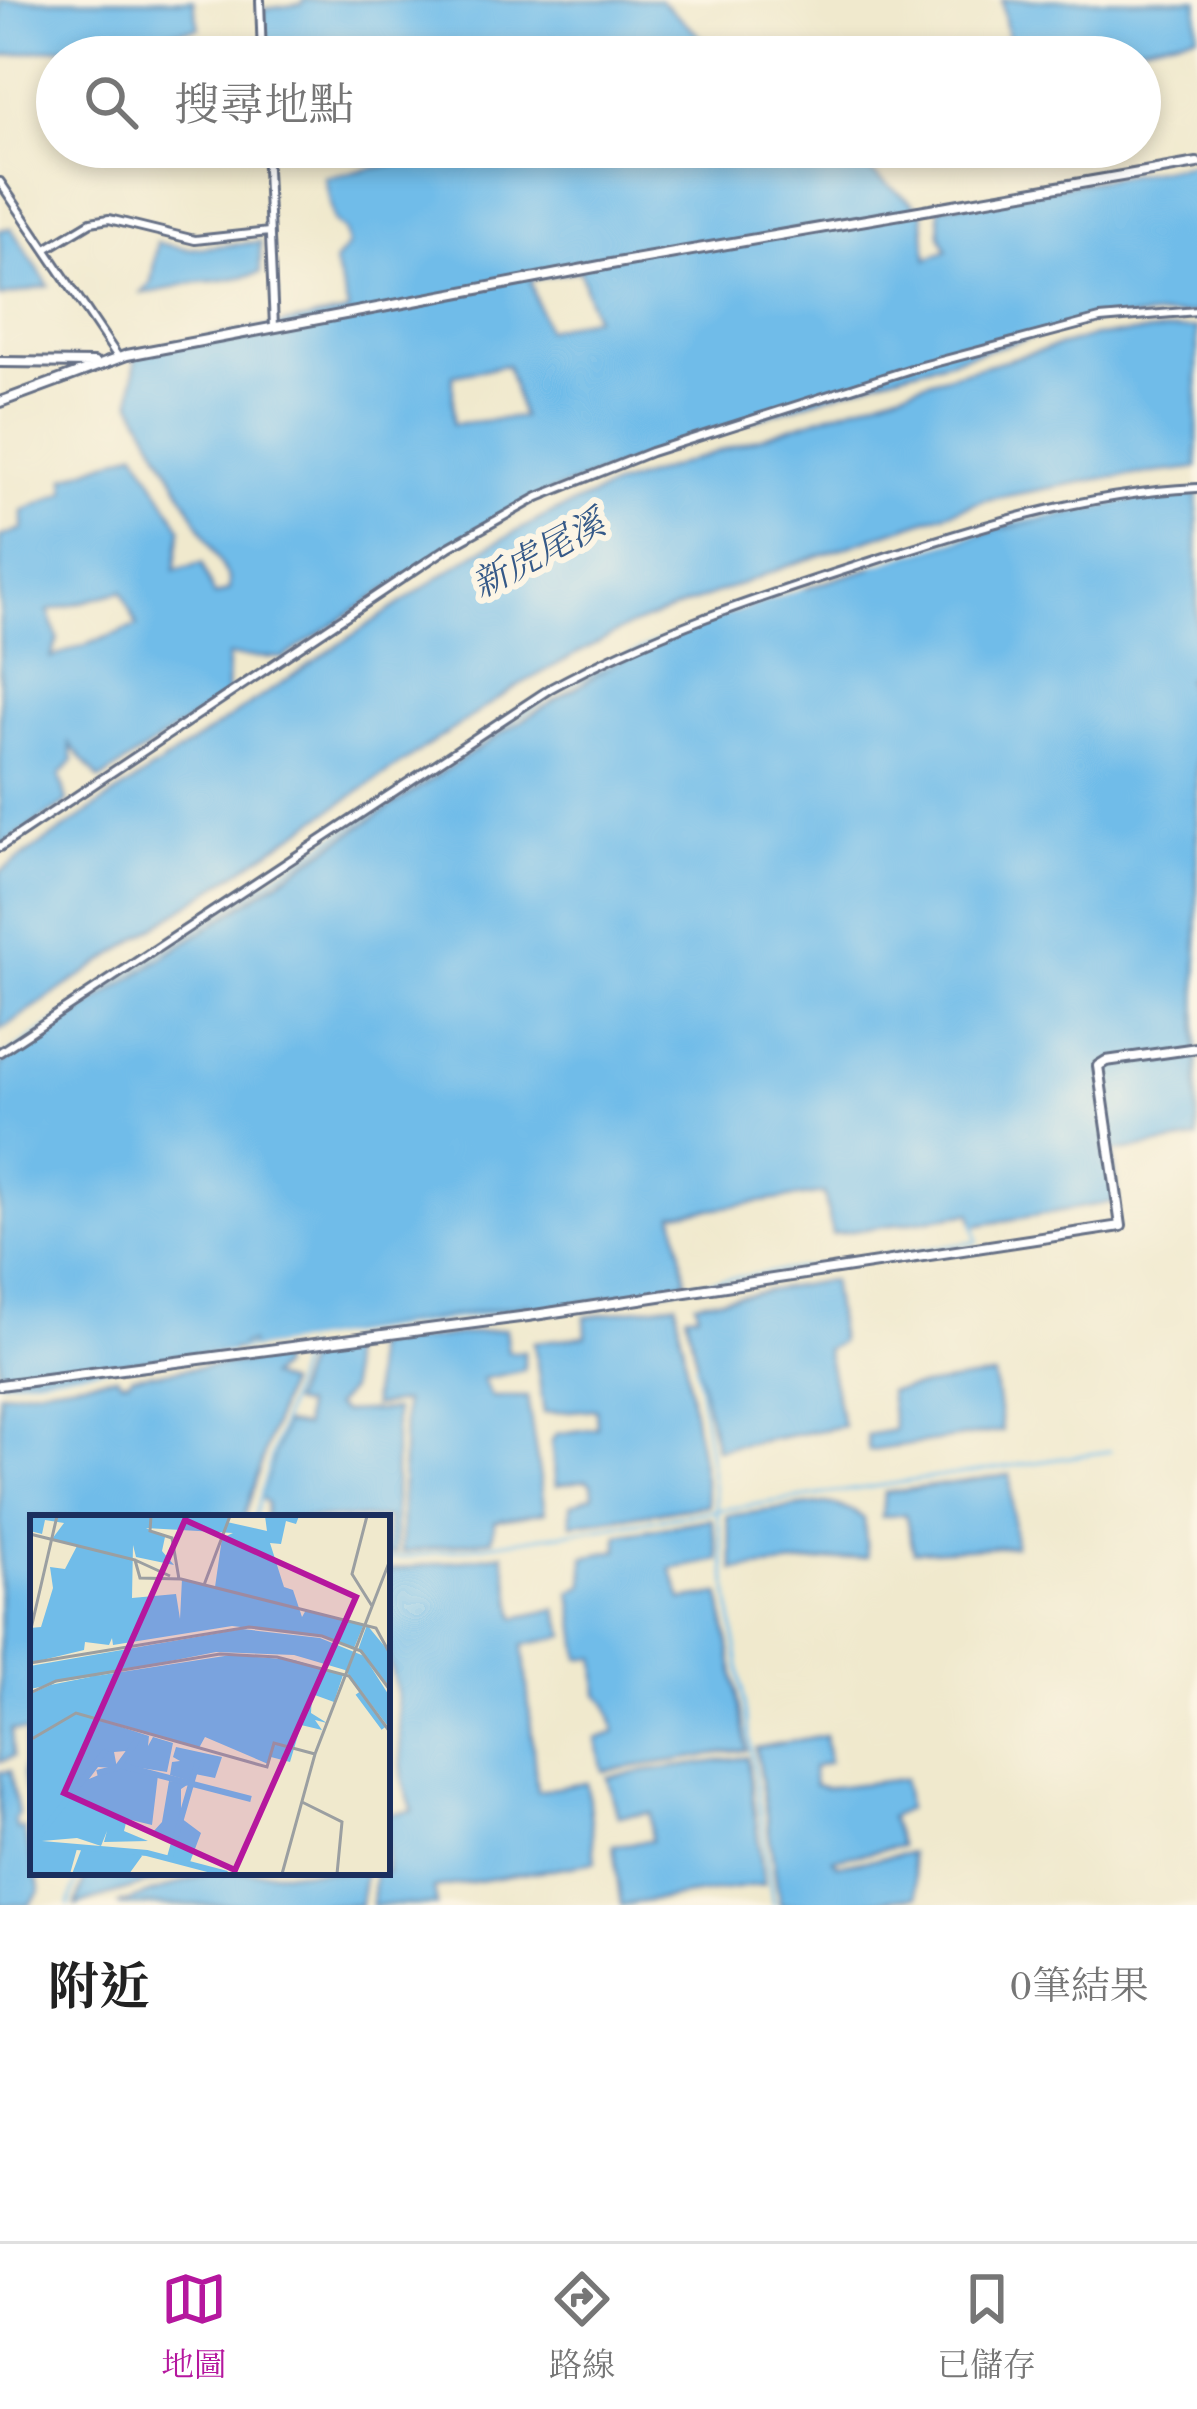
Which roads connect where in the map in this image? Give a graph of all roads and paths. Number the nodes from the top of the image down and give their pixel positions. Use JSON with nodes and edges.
{"nodes":[{"id":1,"x":260,"y":0,"type":"edge"},
{"id":2,"x":261,"y":36,"type":"edge"},
{"id":3,"x":1197,"y":163,"type":"edge"},
{"id":4,"x":266,"y":168,"type":"edge"},
{"id":5,"x":0,"y":182,"type":"edge"},
{"id":6,"x":268,"y":232,"type":"junction"},
{"id":7,"x":46,"y":248,"type":"junction"},
{"id":8,"x":1197,"y":311,"type":"edge"},
{"id":9,"x":274,"y":326,"type":"junction"},
{"id":10,"x":118,"y":357,"type":"junction"},
{"id":11,"x":0,"y":362,"type":"edge"},
{"id":12,"x":100,"y":363,"type":"junction"},
{"id":13,"x":0,"y":402,"type":"edge"},
{"id":14,"x":1197,"y":488,"type":"edge"},
{"id":15,"x":0,"y":847,"type":"edge"},
{"id":16,"x":1197,"y":1048,"type":"edge"},
{"id":17,"x":0,"y":1052,"type":"edge"},
{"id":18,"x":0,"y":1385,"type":"edge"}],
"edges":[{"from":1,"to":2,"type":"street"},
{"from":3,"to":9,"type":"street"},
{"from":4,"to":6,"type":"street"},
{"from":5,"to":7,"type":"street"},
{"from":6,"to":7,"type":"street"},
{"from":6,"to":9,"type":"street"},
{"from":7,"to":10,"type":"street"},
{"from":8,"to":15,"type":"street"},
{"from":9,"to":10,"type":"street"},
{"from":10,"to":12,"type":"street"},
{"from":11,"to":12,"type":"street"},
{"from":12,"to":13,"type":"street"},
{"from":14,"to":17,"type":"street"},
{"from":16,"to":18,"type":"street"}]}
